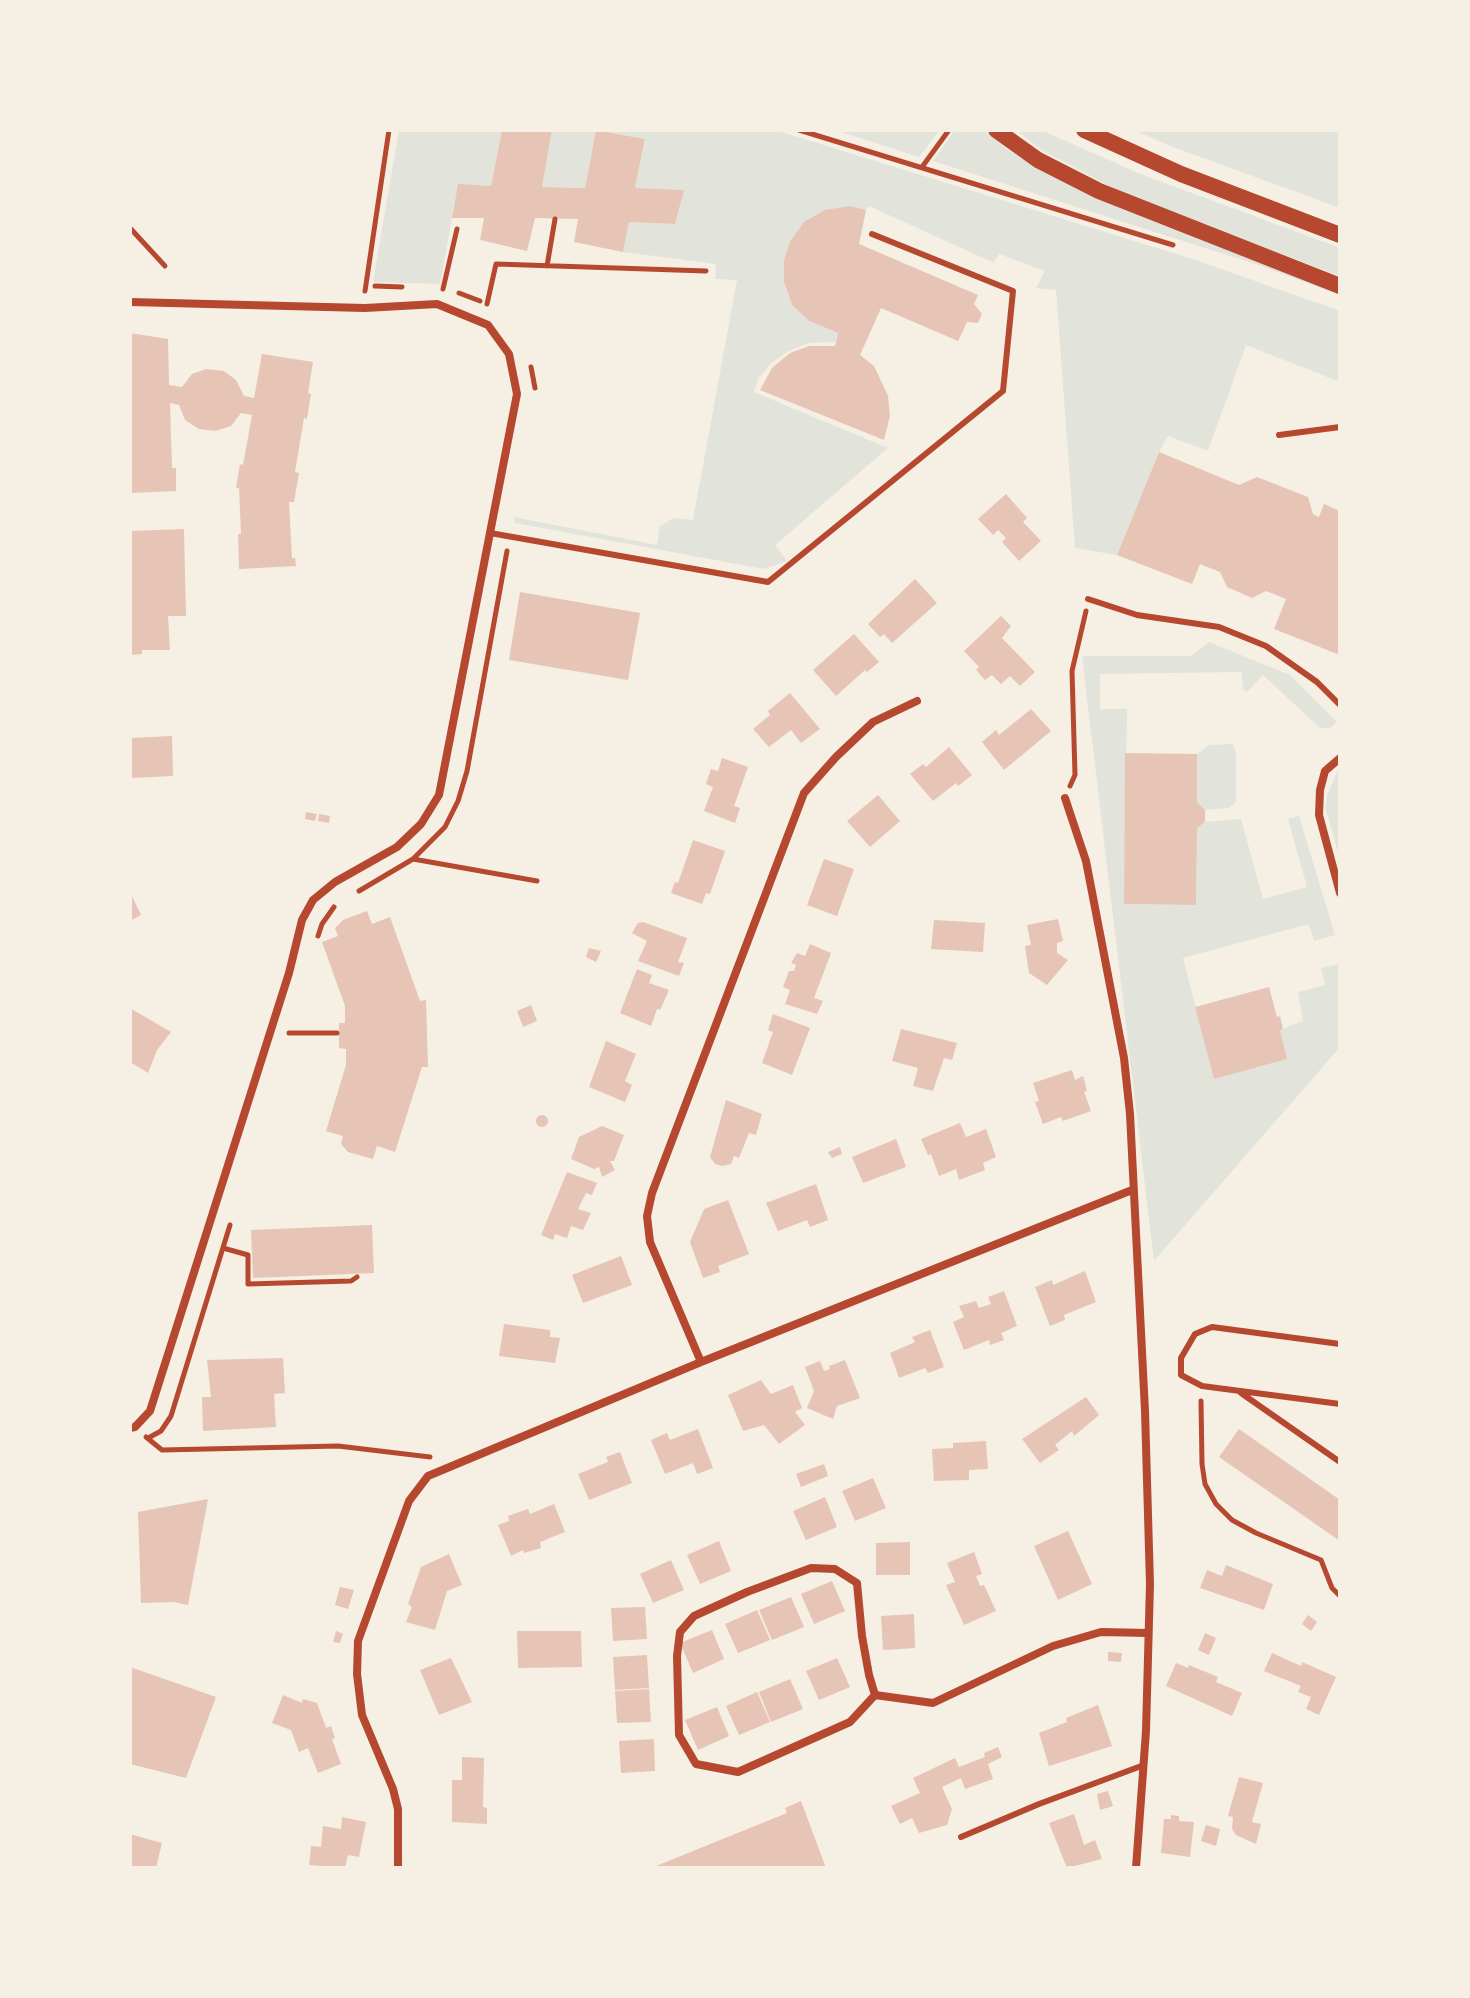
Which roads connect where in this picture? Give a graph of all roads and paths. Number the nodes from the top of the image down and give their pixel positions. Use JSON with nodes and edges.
{"nodes":[{"id":1,"x":389,"y":130,"type":"edge"},
{"id":2,"x":799,"y":130,"type":"edge"},
{"id":3,"x":949,"y":130,"type":"edge"},
{"id":4,"x":996,"y":130,"type":"edge"},
{"id":5,"x":1084,"y":130,"type":"edge"},
{"id":6,"x":922,"y":167,"type":"junction"},
{"id":7,"x":555,"y":219,"type":"dead end"},
{"id":8,"x":130,"y":228,"type":"edge"},
{"id":9,"x":457,"y":229,"type":"dead end"},
{"id":10,"x":872,"y":234,"type":"dead end"},
{"id":11,"x":1340,"y":235,"type":"edge"},
{"id":12,"x":1187,"y":249,"type":"dead end"},
{"id":13,"x":165,"y":266,"type":"dead end"},
{"id":14,"x":547,"y":266,"type":"junction"},
{"id":15,"x":706,"y":271,"type":"dead end"},
{"id":16,"x":367,"y":284,"type":"dead end"},
{"id":17,"x":375,"y":286,"type":"dead end"},
{"id":18,"x":1340,"y":286,"type":"edge"},
{"id":19,"x":404,"y":287,"type":"dead end"},
{"id":20,"x":433,"y":288,"type":"dead end"},
{"id":21,"x":443,"y":289,"type":"junction"},
{"id":22,"x":130,"y":302,"type":"edge"},
{"id":23,"x":487,"y":304,"type":"junction"},
{"id":24,"x":493,"y":309,"type":"dead end"},
{"id":25,"x":528,"y":357,"type":"dead end"},
{"id":26,"x":535,"y":395,"type":"dead end"},
{"id":27,"x":1340,"y":427,"type":"edge"},
{"id":28,"x":1279,"y":435,"type":"dead end"},
{"id":29,"x":490,"y":533,"type":"junction"},
{"id":30,"x":510,"y":536,"type":"junction"},
{"id":31,"x":1088,"y":599,"type":"joint"},
{"id":32,"x":917,"y":701,"type":"dead end"},
{"id":33,"x":1340,"y":705,"type":"edge"},
{"id":34,"x":1340,"y":758,"type":"edge"},
{"id":35,"x":1065,"y":798,"type":"joint"},
{"id":36,"x":413,"y":859,"type":"junction"},
{"id":37,"x":537,"y":881,"type":"dead end"},
{"id":38,"x":1340,"y":893,"type":"edge"},
{"id":39,"x":347,"y":897,"type":"dead end"},
{"id":40,"x":334,"y":905,"type":"dead end"},
{"id":41,"x":318,"y":938,"type":"dead end"},
{"id":42,"x":293,"y":1020,"type":"dead end"},
{"id":43,"x":337,"y":1033,"type":"dead end"},
{"id":44,"x":1132,"y":1190,"type":"junction"},
{"id":45,"x":232,"y":1217,"type":"dead end"},
{"id":46,"x":223,"y":1248,"type":"junction"},
{"id":47,"x":357,"y":1277,"type":"dead end"},
{"id":48,"x":1340,"y":1344,"type":"edge"},
{"id":49,"x":701,"y":1362,"type":"junction"},
{"id":50,"x":1202,"y":1386,"type":"junction"},
{"id":51,"x":1238,"y":1391,"type":"junction"},
{"id":52,"x":1340,"y":1404,"type":"edge"},
{"id":53,"x":132,"y":1428,"type":"edge"},
{"id":54,"x":148,"y":1438,"type":"junction"},
{"id":55,"x":139,"y":1444,"type":"dead end"},
{"id":56,"x":459,"y":1461,"type":"junction"},
{"id":57,"x":1340,"y":1462,"type":"edge"},
{"id":58,"x":1340,"y":1596,"type":"edge"},
{"id":59,"x":1148,"y":1633,"type":"junction"},
{"id":60,"x":875,"y":1695,"type":"junction"},
{"id":61,"x":1144,"y":1765,"type":"junction"},
{"id":62,"x":961,"y":1837,"type":"dead end"},
{"id":63,"x":398,"y":1868,"type":"edge"},
{"id":64,"x":1136,"y":1868,"type":"edge"}],
"edges":[{"from":1,"to":16,"type":"path"},
{"from":2,"to":6,"type":"path"},
{"from":3,"to":6,"type":"path"},
{"from":4,"to":18,"type":"main road"},
{"from":5,"to":11,"type":"main road"},
{"from":6,"to":12,"type":"path"},
{"from":7,"to":14,"type":"path"},
{"from":8,"to":13,"type":"path"},
{"from":9,"to":21,"type":"path"},
{"from":10,"to":30,"type":"lane"},
{"from":14,"to":15,"type":"path"},
{"from":14,"to":23,"type":"path"},
{"from":17,"to":19,"type":"path"},
{"from":20,"to":21,"type":"path"},
{"from":21,"to":23,"type":"path"},
{"from":22,"to":29,"type":"street"},
{"from":23,"to":24,"type":"path"},
{"from":25,"to":26,"type":"path"},
{"from":27,"to":28,"type":"lane"},
{"from":29,"to":30,"type":"lane"},
{"from":29,"to":53,"type":"street"},
{"from":30,"to":36,"type":"path"},
{"from":31,"to":33,"type":"lane"},
{"from":31,"to":35,"type":"path"},
{"from":32,"to":49,"type":"street"},
{"from":34,"to":38,"type":"street"},
{"from":35,"to":44,"type":"street"},
{"from":36,"to":37,"type":"path"},
{"from":36,"to":39,"type":"path"},
{"from":40,"to":41,"type":"path"},
{"from":42,"to":43,"type":"path"},
{"from":44,"to":49,"type":"street"},
{"from":44,"to":59,"type":"street"},
{"from":45,"to":46,"type":"path"},
{"from":46,"to":47,"type":"path"},
{"from":46,"to":54,"type":"path"},
{"from":48,"to":50,"type":"lane"},
{"from":49,"to":56,"type":"street"},
{"from":50,"to":51,"type":"lane"},
{"from":50,"to":58,"type":"path"},
{"from":51,"to":52,"type":"lane"},
{"from":51,"to":57,"type":"lane"},
{"from":53,"to":54,"type":"path"},
{"from":54,"to":55,"type":"path"},
{"from":54,"to":56,"type":"path"},
{"from":56,"to":63,"type":"street"},
{"from":59,"to":60,"type":"street"},
{"from":59,"to":61,"type":"street"},
{"from":60,"to":60,"type":"street"},
{"from":61,"to":62,"type":"lane"},
{"from":61,"to":64,"type":"street"}]}
